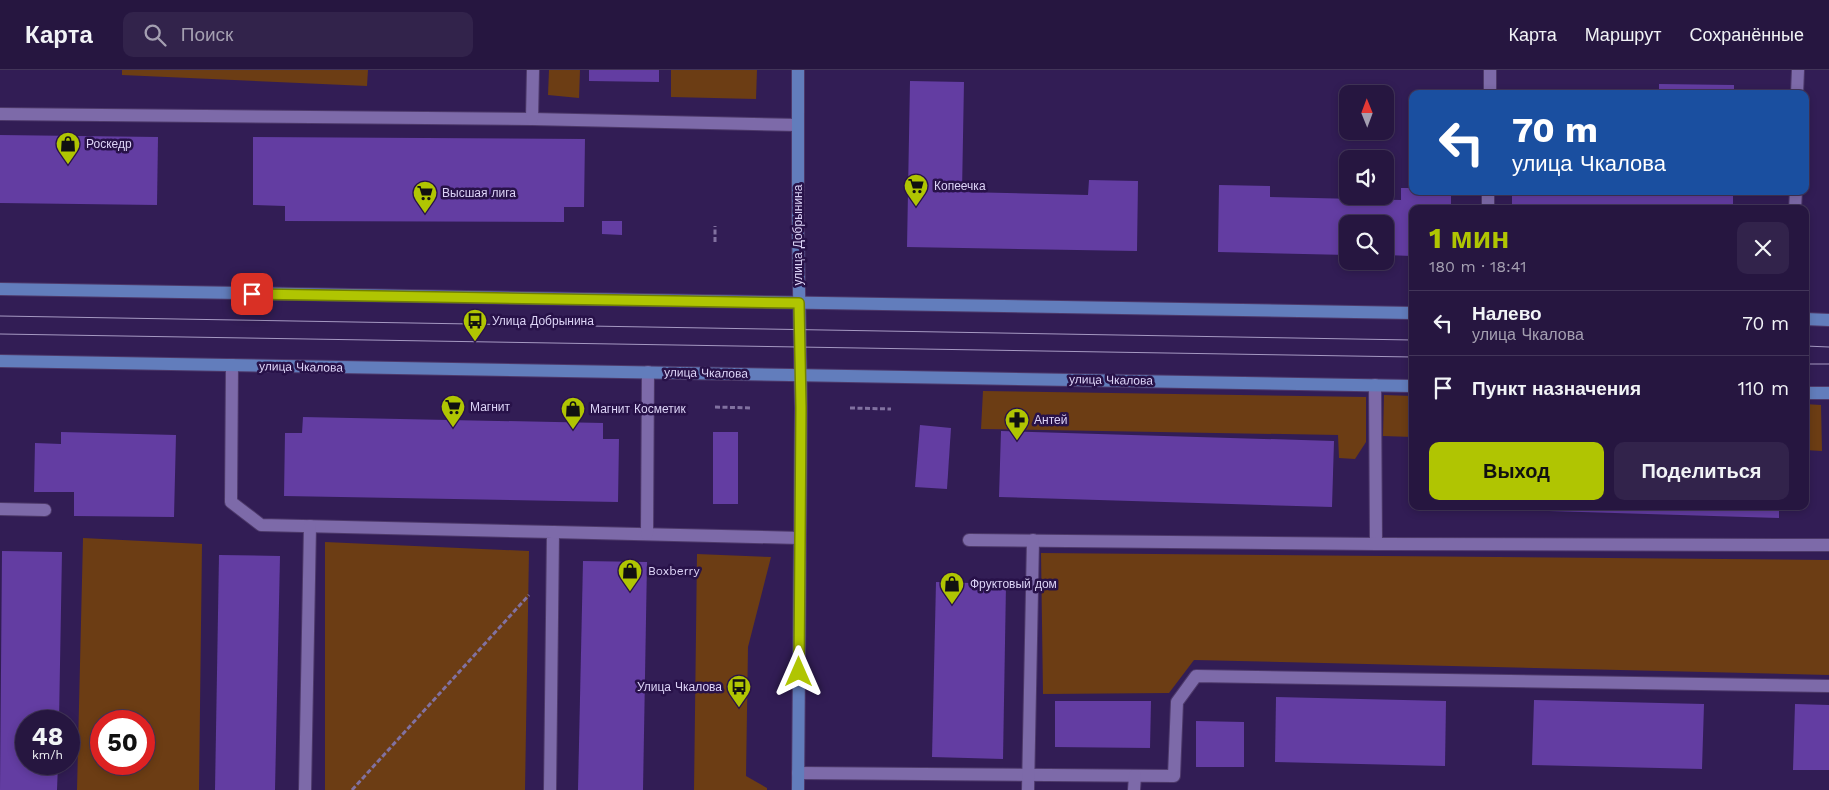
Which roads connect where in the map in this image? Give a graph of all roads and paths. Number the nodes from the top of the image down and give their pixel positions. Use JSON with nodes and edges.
{"nodes":[{"id":1,"x":533,"y":70,"type":"edge"},
{"id":2,"x":798,"y":70,"type":"edge"},
{"id":3,"x":1490,"y":70,"type":"edge"},
{"id":4,"x":1798,"y":70,"type":"edge"},
{"id":5,"x":1490,"y":90,"type":"edge"},
{"id":6,"x":1797,"y":90,"type":"edge"},
{"id":7,"x":0,"y":114,"type":"edge"},
{"id":8,"x":532,"y":119,"type":"junction"},
{"id":9,"x":798,"y":125,"type":"junction"},
{"id":10,"x":715,"y":226,"type":"dead end"},
{"id":11,"x":715,"y":242,"type":"dead end"},
{"id":12,"x":0,"y":290,"type":"edge"},
{"id":13,"x":799,"y":303,"type":"junction"},
{"id":14,"x":1409,"y":313,"type":"edge"},
{"id":15,"x":1809,"y":319,"type":"edge"},
{"id":16,"x":1829,"y":320,"type":"edge"},
{"id":17,"x":0,"y":361,"type":"edge"},
{"id":18,"x":232,"y":366,"type":"junction"},
{"id":19,"x":648,"y":372,"type":"junction"},
{"id":20,"x":800,"y":374,"type":"junction"},
{"id":21,"x":1375,"y":385,"type":"junction"},
{"id":22,"x":1409,"y":386,"type":"edge"},
{"id":23,"x":1809,"y":393,"type":"edge"},
{"id":24,"x":1829,"y":393,"type":"edge"},
{"id":25,"x":715,"y":407,"type":"dead end"},
{"id":26,"x":752,"y":408,"type":"dead end"},
{"id":27,"x":850,"y":408,"type":"dead end"},
{"id":28,"x":891,"y":409,"type":"dead end"},
{"id":29,"x":0,"y":509,"type":"edge"},
{"id":30,"x":45,"y":510,"type":"dead end"},
{"id":31,"x":310,"y":526,"type":"junction"},
{"id":32,"x":553,"y":532,"type":"junction"},
{"id":33,"x":647,"y":534,"type":"junction"},
{"id":34,"x":800,"y":538,"type":"junction"},
{"id":35,"x":969,"y":540,"type":"dead end"},
{"id":36,"x":1033,"y":540,"type":"junction"},
{"id":37,"x":1376,"y":544,"type":"junction"},
{"id":38,"x":1829,"y":545,"type":"edge"},
{"id":39,"x":553,"y":568,"type":"junction"},
{"id":40,"x":1829,"y":686,"type":"edge"},
{"id":41,"x":798,"y":773,"type":"junction"},
{"id":42,"x":1029,"y":776,"type":"junction"},
{"id":43,"x":1135,"y":776,"type":"junction"},
{"id":44,"x":305,"y":790,"type":"edge"},
{"id":45,"x":352,"y":790,"type":"edge"},
{"id":46,"x":550,"y":790,"type":"edge"},
{"id":47,"x":798,"y":790,"type":"edge"},
{"id":48,"x":1028,"y":790,"type":"edge"},
{"id":49,"x":1134,"y":790,"type":"edge"}],
"edges":[{"from":1,"to":8,"type":"lane"},
{"from":2,"to":9,"type":"main road","name":"улица Добрынина"},
{"from":3,"to":5,"type":"lane"},
{"from":4,"to":6,"type":"lane"},
{"from":7,"to":8,"type":"lane"},
{"from":8,"to":9,"type":"lane"},
{"from":9,"to":13,"type":"main road","name":"улица Добрынина"},
{"from":10,"to":11,"type":"path"},
{"from":12,"to":13,"type":"main road"},
{"from":13,"to":14,"type":"main road"},
{"from":13,"to":20,"type":"main road","name":"улица Добрынина"},
{"from":15,"to":16,"type":"main road"},
{"from":17,"to":18,"type":"main road","name":"улица Чкалова"},
{"from":18,"to":19,"type":"main road","name":"улица Чкалова"},
{"from":18,"to":31,"type":"lane"},
{"from":19,"to":20,"type":"main road","name":"улица Чкалова"},
{"from":19,"to":33,"type":"lane"},
{"from":20,"to":21,"type":"main road","name":"улица Чкалова"},
{"from":20,"to":34,"type":"main road","name":"улица Добрынина"},
{"from":21,"to":22,"type":"main road","name":"улица Чкалова"},
{"from":21,"to":37,"type":"lane"},
{"from":23,"to":24,"type":"main road"},
{"from":25,"to":26,"type":"path"},
{"from":27,"to":28,"type":"path"},
{"from":29,"to":30,"type":"lane"},
{"from":31,"to":32,"type":"lane"},
{"from":31,"to":44,"type":"lane"},
{"from":32,"to":33,"type":"lane"},
{"from":32,"to":39,"type":"lane"},
{"from":33,"to":34,"type":"lane"},
{"from":34,"to":41,"type":"main road","name":"улица Добрынина"},
{"from":35,"to":36,"type":"lane"},
{"from":36,"to":37,"type":"lane"},
{"from":36,"to":42,"type":"lane"},
{"from":37,"to":38,"type":"lane"},
{"from":39,"to":45,"type":"path"},
{"from":39,"to":46,"type":"lane"},
{"from":40,"to":43,"type":"lane"},
{"from":41,"to":42,"type":"lane"},
{"from":41,"to":47,"type":"main road","name":"улица Добрынина"},
{"from":42,"to":43,"type":"lane"},
{"from":42,"to":48,"type":"lane"},
{"from":43,"to":49,"type":"lane"}]}
